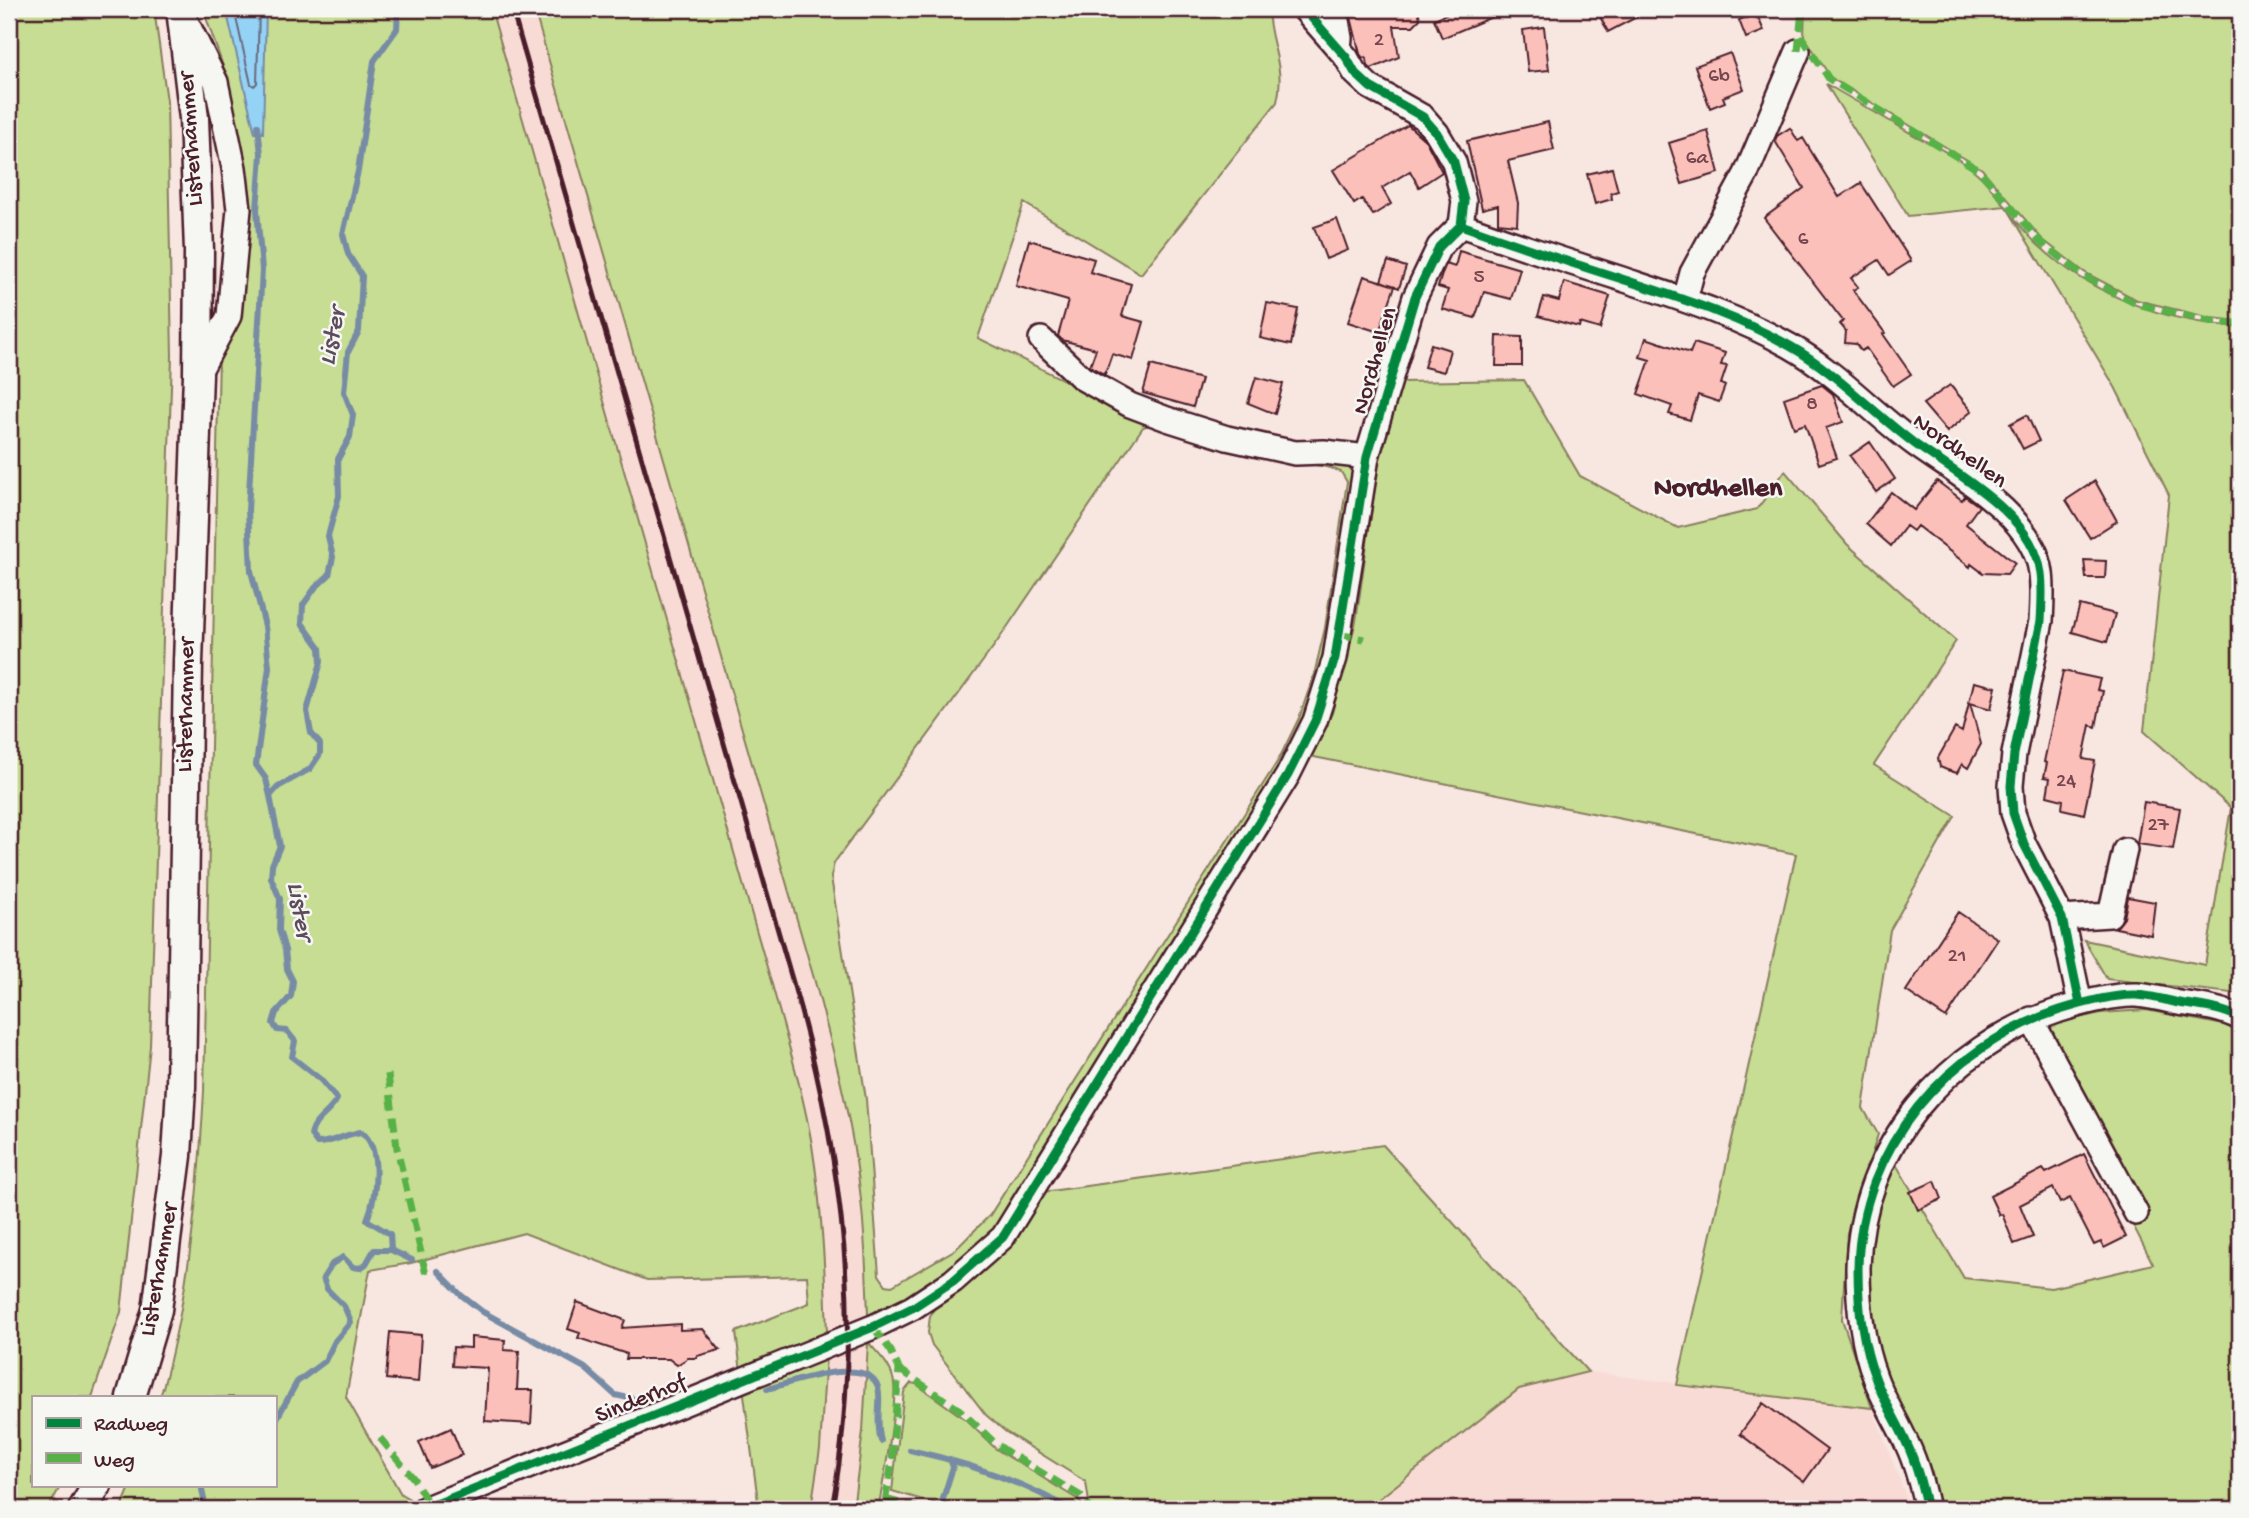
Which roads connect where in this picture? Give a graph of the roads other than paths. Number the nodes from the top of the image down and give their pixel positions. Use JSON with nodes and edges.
{"nodes":[{"id":1,"x":1304,"y":9,"type":"edge"},
{"id":2,"x":1335,"y":9,"type":"edge"},
{"id":3,"x":181,"y":10,"type":"edge"},
{"id":4,"x":1339,"y":49,"type":"junction"},
{"id":5,"x":1798,"y":51,"type":"dead end"},
{"id":6,"x":1461,"y":225,"type":"junction"},
{"id":7,"x":1685,"y":300,"type":"junction"},
{"id":8,"x":1041,"y":339,"type":"dead end"},
{"id":9,"x":198,"y":374,"type":"junction"},
{"id":10,"x":1367,"y":457,"type":"junction"},
{"id":11,"x":1357,"y":520,"type":"joint"},
{"id":12,"x":2125,"y":850,"type":"dead end"},
{"id":13,"x":2062,"y":918,"type":"junction"},
{"id":14,"x":2080,"y":1003,"type":"junction"},
{"id":15,"x":2240,"y":1018,"type":"edge"},
{"id":16,"x":2031,"y":1019,"type":"junction"},
{"id":17,"x":2136,"y":1213,"type":"dead end"},
{"id":18,"x":131,"y":1396,"type":"edge"},
{"id":19,"x":96,"y":1486,"type":"edge"},
{"id":20,"x":83,"y":1509,"type":"edge"},
{"id":21,"x":424,"y":1509,"type":"edge"},
{"id":22,"x":1927,"y":1509,"type":"edge"}],
"edges":[{"from":1,"to":4,"type":"street"},
{"from":2,"to":4,"type":"street"},
{"from":3,"to":9,"type":"main road","name":"Listerhammer"},
{"from":3,"to":9,"type":"street"},
{"from":4,"to":6,"type":"street"},
{"from":5,"to":7,"type":"street"},
{"from":6,"to":7,"type":"street","name":"Nordhellen"},
{"from":6,"to":10,"type":"street","name":"Nordhellen"},
{"from":7,"to":13,"type":"street","name":"Nordhellen"},
{"from":8,"to":10,"type":"street"},
{"from":9,"to":18,"type":"main road","name":"Listerhammer"},
{"from":10,"to":11,"type":"street","name":"Nordhellen"},
{"from":11,"to":21,"type":"street","name":"Sinderhof"},
{"from":12,"to":13,"type":"street"},
{"from":13,"to":14,"type":"street","name":"Nordhellen"},
{"from":14,"to":15,"type":"street"},
{"from":14,"to":16,"type":"street"},
{"from":16,"to":17,"type":"street"},
{"from":16,"to":22,"type":"street"},
{"from":19,"to":20,"type":"main road"}]}
